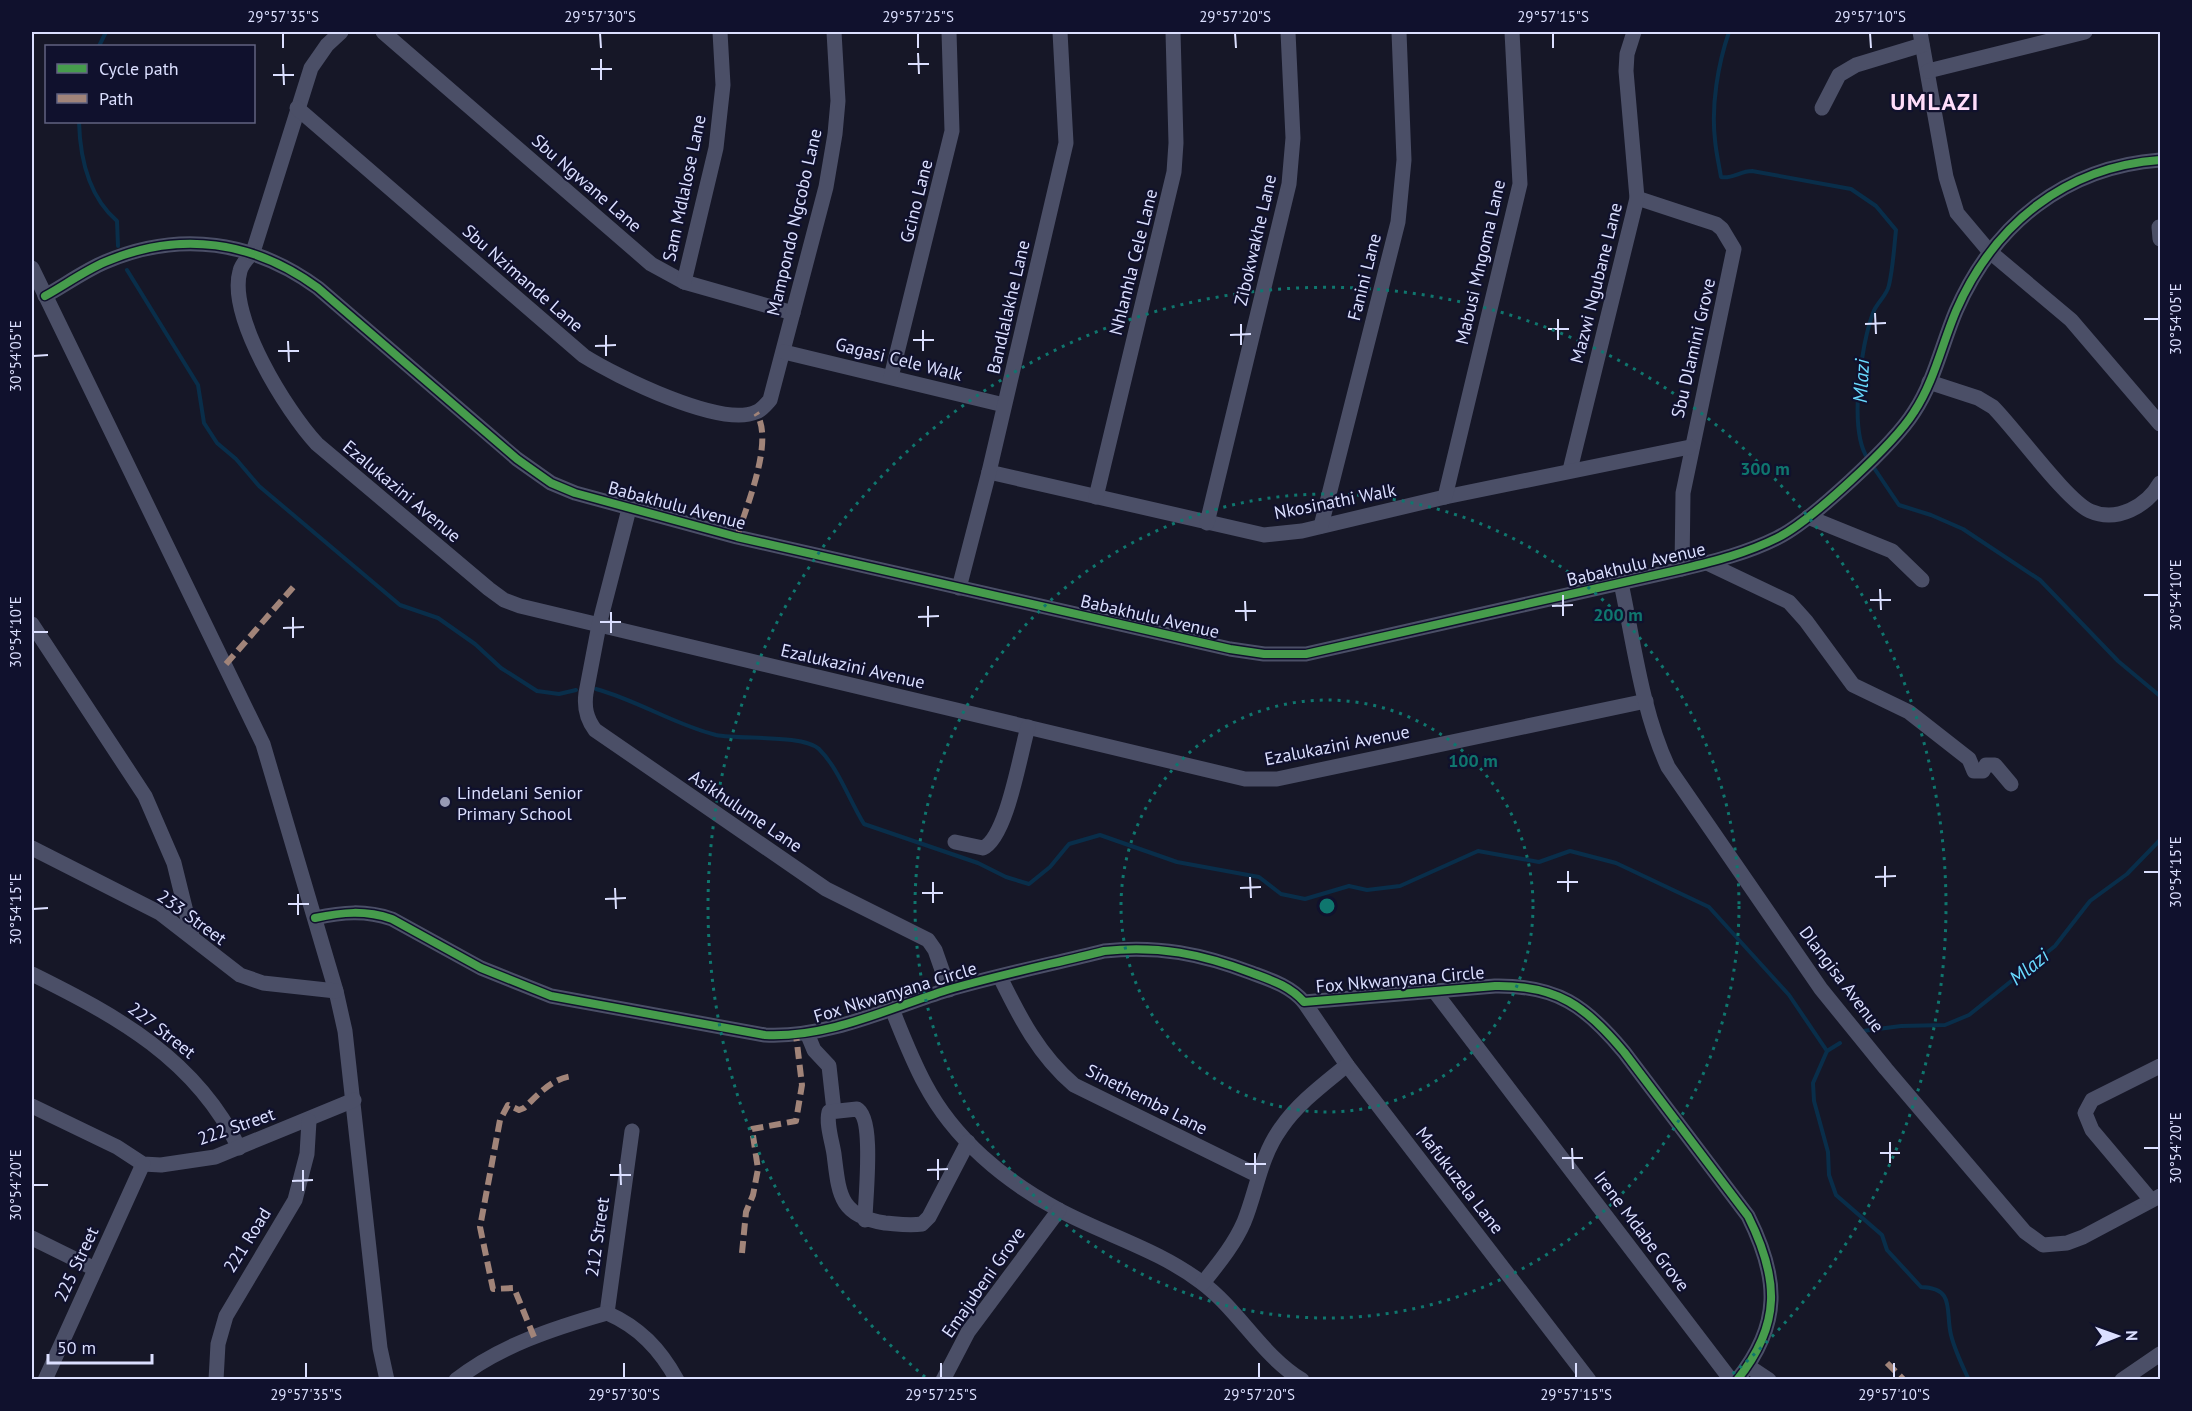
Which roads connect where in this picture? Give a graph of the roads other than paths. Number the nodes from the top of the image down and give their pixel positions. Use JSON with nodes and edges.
{"nodes":[{"id":1,"x":341,"y":32,"type":"edge"},
{"id":2,"x":383,"y":32,"type":"edge"},
{"id":3,"x":720,"y":32,"type":"edge"},
{"id":4,"x":834,"y":32,"type":"edge"},
{"id":5,"x":948,"y":32,"type":"edge"},
{"id":6,"x":1060,"y":32,"type":"edge"},
{"id":7,"x":1173,"y":32,"type":"edge"},
{"id":8,"x":1288,"y":32,"type":"edge"},
{"id":9,"x":1399,"y":32,"type":"edge"},
{"id":10,"x":1512,"y":32,"type":"edge"},
{"id":11,"x":1634,"y":32,"type":"edge"},
{"id":12,"x":2085,"y":32,"type":"edge"},
{"id":13,"x":1921,"y":38,"type":"edge"},
{"id":14,"x":1928,"y":71,"type":"junction"},
{"id":15,"x":297,"y":108,"type":"junction"},
{"id":16,"x":1822,"y":108,"type":"dead end"},
{"id":17,"x":2160,"y":160,"type":"edge"},
{"id":18,"x":1637,"y":198,"type":"junction"},
{"id":19,"x":1989,"y":251,"type":"junction"},
{"id":20,"x":253,"y":252,"type":"junction"},
{"id":21,"x":32,"y":268,"type":"edge"},
{"id":22,"x":684,"y":282,"type":"junction"},
{"id":23,"x":45,"y":296,"type":"junction"},
{"id":24,"x":793,"y":313,"type":"junction"},
{"id":25,"x":784,"y":352,"type":"junction"},
{"id":26,"x":891,"y":376,"type":"junction"},
{"id":27,"x":1929,"y":382,"type":"junction"},
{"id":28,"x":1004,"y":405,"type":"junction"},
{"id":29,"x":756,"y":412,"type":"joint"},
{"id":30,"x":2160,"y":424,"type":"edge"},
{"id":31,"x":1690,"y":447,"type":"junction"},
{"id":32,"x":1570,"y":470,"type":"junction"},
{"id":33,"x":989,"y":472,"type":"junction"},
{"id":34,"x":2160,"y":483,"type":"edge"},
{"id":35,"x":1096,"y":497,"type":"junction"},
{"id":36,"x":1445,"y":497,"type":"junction"},
{"id":37,"x":629,"y":509,"type":"junction"},
{"id":38,"x":1808,"y":517,"type":"junction"},
{"id":39,"x":1207,"y":523,"type":"junction"},
{"id":40,"x":1321,"y":526,"type":"junction"},
{"id":41,"x":1707,"y":562,"type":"junction"},
{"id":42,"x":1682,"y":569,"type":"junction"},
{"id":43,"x":1922,"y":580,"type":"dead end"},
{"id":44,"x":1621,"y":583,"type":"junction"},
{"id":45,"x":959,"y":588,"type":"junction"},
{"id":46,"x":32,"y":624,"type":"edge"},
{"id":47,"x":599,"y":625,"type":"junction"},
{"id":48,"x":1646,"y":701,"type":"junction"},
{"id":49,"x":1028,"y":727,"type":"junction"},
{"id":50,"x":2011,"y":784,"type":"dead end"},
{"id":51,"x":955,"y":842,"type":"dead end"},
{"id":52,"x":32,"y":848,"type":"edge"},
{"id":53,"x":315,"y":918,"type":"junction"},
{"id":54,"x":192,"y":936,"type":"junction"},
{"id":55,"x":32,"y":974,"type":"edge"},
{"id":56,"x":1000,"y":977,"type":"junction"},
{"id":57,"x":949,"y":990,"type":"junction"},
{"id":58,"x":336,"y":991,"type":"junction"},
{"id":59,"x":1435,"y":992,"type":"junction"},
{"id":60,"x":1304,"y":1002,"type":"junction"},
{"id":61,"x":892,"y":1009,"type":"junction"},
{"id":62,"x":807,"y":1033,"type":"junction"},
{"id":63,"x":1347,"y":1065,"type":"junction"},
{"id":64,"x":2160,"y":1066,"type":"edge"},
{"id":65,"x":354,"y":1100,"type":"junction"},
{"id":66,"x":32,"y":1106,"type":"edge"},
{"id":67,"x":834,"y":1111,"type":"junction"},
{"id":68,"x":309,"y":1121,"type":"junction"},
{"id":69,"x":632,"y":1131,"type":"dead end"},
{"id":70,"x":968,"y":1142,"type":"junction"},
{"id":71,"x":239,"y":1148,"type":"junction"},
{"id":72,"x":143,"y":1164,"type":"junction"},
{"id":73,"x":1257,"y":1175,"type":"junction"},
{"id":74,"x":2156,"y":1198,"type":"edge"},
{"id":75,"x":1059,"y":1210,"type":"junction"},
{"id":76,"x":865,"y":1220,"type":"junction"},
{"id":77,"x":32,"y":1238,"type":"edge"},
{"id":78,"x":95,"y":1269,"type":"junction"},
{"id":79,"x":1203,"y":1283,"type":"junction"},
{"id":80,"x":607,"y":1313,"type":"junction"},
{"id":81,"x":2160,"y":1354,"type":"edge"},
{"id":82,"x":1748,"y":1366,"type":"junction"},
{"id":83,"x":45,"y":1380,"type":"edge"},
{"id":84,"x":216,"y":1380,"type":"edge"},
{"id":85,"x":387,"y":1380,"type":"edge"},
{"id":86,"x":456,"y":1380,"type":"edge"},
{"id":87,"x":677,"y":1380,"type":"edge"},
{"id":88,"x":943,"y":1380,"type":"edge"},
{"id":89,"x":1302,"y":1380,"type":"edge"},
{"id":90,"x":1589,"y":1380,"type":"edge"},
{"id":91,"x":1731,"y":1380,"type":"edge"},
{"id":92,"x":1737,"y":1380,"type":"edge"},
{"id":93,"x":1769,"y":1380,"type":"edge"},
{"id":94,"x":2122,"y":1380,"type":"edge"}],
"edges":[{"from":1,"to":15,"type":"street","name":"Ezalukazini Avenue"},
{"from":2,"to":22,"type":"street","name":"Sbu Ngwane Lane"},
{"from":3,"to":22,"type":"street","name":"Sam Mdlalose Lane"},
{"from":4,"to":24,"type":"street","name":"Mampondo Ngcobo Lane"},
{"from":5,"to":26,"type":"street","name":"Gcino Lane"},
{"from":6,"to":28,"type":"street","name":"Bandlalakhe Lane"},
{"from":7,"to":35,"type":"street","name":"Nhlanhla Cele Lane"},
{"from":8,"to":39,"type":"street","name":"Zibokwakhe Lane"},
{"from":9,"to":40,"type":"street","name":"Fanini Lane"},
{"from":10,"to":36,"type":"street","name":"Mabusi Mngoma Lane"},
{"from":11,"to":18,"type":"street","name":"Mazwi Ngubane Lane"},
{"from":12,"to":14,"type":"street"},
{"from":13,"to":14,"type":"street"},
{"from":13,"to":16,"type":"street"},
{"from":14,"to":19,"type":"street"},
{"from":15,"to":20,"type":"street","name":"Ezalukazini Avenue"},
{"from":15,"to":29,"type":"street","name":"Sbu Nzimande Lane"},
{"from":17,"to":19,"type":"street","name":"Babakhulu Avenue"},
{"from":18,"to":31,"type":"street","name":"Sbu Dlamini Grove"},
{"from":18,"to":32,"type":"street","name":"Mazwi Ngubane Lane"},
{"from":19,"to":27,"type":"street","name":"Babakhulu Avenue"},
{"from":19,"to":30,"type":"street"},
{"from":20,"to":23,"type":"street","name":"Babakhulu Avenue"},
{"from":20,"to":37,"type":"street","name":"Babakhulu Avenue"},
{"from":20,"to":47,"type":"street","name":"Ezalukazini Avenue"},
{"from":21,"to":23,"type":"street"},
{"from":22,"to":24,"type":"street","name":"Sbu Ngwane Lane"},
{"from":23,"to":53,"type":"street"},
{"from":24,"to":25,"type":"street","name":"Mampondo Ngcobo Lane"},
{"from":25,"to":26,"type":"street","name":"Gagasi Cele Walk"},
{"from":25,"to":29,"type":"street","name":"Mampondo Ngcobo Lane"},
{"from":26,"to":28,"type":"street","name":"Gagasi Cele Walk"},
{"from":27,"to":34,"type":"street"},
{"from":27,"to":38,"type":"street","name":"Babakhulu Avenue"},
{"from":28,"to":33,"type":"street","name":"Bandlalakhe Lane"},
{"from":31,"to":32,"type":"street","name":"Nkosinathi Walk"},
{"from":31,"to":42,"type":"street","name":"Sbu Dlamini Grove"},
{"from":32,"to":36,"type":"street","name":"Nkosinathi Walk"},
{"from":33,"to":35,"type":"street","name":"Nkosinathi Walk"},
{"from":33,"to":45,"type":"street","name":"Bandlalakhe Lane"},
{"from":35,"to":39,"type":"street","name":"Nkosinathi Walk"},
{"from":36,"to":40,"type":"street","name":"Nkosinathi Walk"},
{"from":37,"to":45,"type":"street","name":"Babakhulu Avenue"},
{"from":37,"to":47,"type":"street","name":"Asikhulume Lane"},
{"from":38,"to":41,"type":"street","name":"Babakhulu Avenue"},
{"from":38,"to":43,"type":"street"},
{"from":39,"to":40,"type":"street","name":"Nkosinathi Walk"},
{"from":41,"to":42,"type":"street","name":"Babakhulu Avenue"},
{"from":41,"to":50,"type":"street"},
{"from":42,"to":44,"type":"street","name":"Babakhulu Avenue"},
{"from":44,"to":45,"type":"street","name":"Babakhulu Avenue"},
{"from":44,"to":48,"type":"street","name":"Dlangisa Avenue"},
{"from":46,"to":54,"type":"street"},
{"from":47,"to":49,"type":"street","name":"Ezalukazini Avenue"},
{"from":47,"to":57,"type":"street","name":"Asikhulume Lane"},
{"from":48,"to":49,"type":"street","name":"Ezalukazini Avenue"},
{"from":48,"to":74,"type":"street","name":"Dlangisa Avenue"},
{"from":49,"to":51,"type":"street"},
{"from":52,"to":54,"type":"street","name":"233 Street"},
{"from":53,"to":58,"type":"street"},
{"from":53,"to":62,"type":"street","name":"Fox Nkwanyana Circle"},
{"from":54,"to":58,"type":"street","name":"233 Street"},
{"from":55,"to":71,"type":"street","name":"227 Street"},
{"from":56,"to":57,"type":"street","name":"Fox Nkwanyana Circle"},
{"from":56,"to":60,"type":"street","name":"Fox Nkwanyana Circle"},
{"from":56,"to":73,"type":"street","name":"Sinethemba Lane"},
{"from":57,"to":61,"type":"street","name":"Fox Nkwanyana Circle"},
{"from":58,"to":65,"type":"street"},
{"from":59,"to":60,"type":"street","name":"Fox Nkwanyana Circle"},
{"from":59,"to":82,"type":"street","name":"Fox Nkwanyana Circle"},
{"from":59,"to":91,"type":"street","name":"Irene Mdabe Grove"},
{"from":60,"to":63,"type":"street","name":"Mafukuzela Lane"},
{"from":61,"to":62,"type":"street","name":"Fox Nkwanyana Circle"},
{"from":61,"to":70,"type":"street","name":"Fox Nkwanyana Circle"},
{"from":62,"to":67,"type":"street"},
{"from":63,"to":73,"type":"street"},
{"from":63,"to":90,"type":"street","name":"Mafukuzela Lane"},
{"from":64,"to":74,"type":"street"},
{"from":65,"to":68,"type":"street","name":"222 Street"},
{"from":65,"to":85,"type":"street"},
{"from":66,"to":72,"type":"street"},
{"from":67,"to":76,"type":"street"},
{"from":67,"to":76,"type":"street"},
{"from":68,"to":71,"type":"street","name":"222 Street"},
{"from":68,"to":84,"type":"street","name":"221 Road"},
{"from":69,"to":80,"type":"street","name":"212 Street"},
{"from":70,"to":75,"type":"street","name":"Fox Nkwanyana Circle"},
{"from":70,"to":76,"type":"street"},
{"from":71,"to":72,"type":"street","name":"222 Street"},
{"from":72,"to":78,"type":"street","name":"225 Street"},
{"from":73,"to":79,"type":"street"},
{"from":75,"to":79,"type":"street","name":"Fox Nkwanyana Circle"},
{"from":75,"to":88,"type":"street","name":"Emajubeni Grove"},
{"from":77,"to":78,"type":"street"},
{"from":78,"to":83,"type":"street","name":"225 Street"},
{"from":79,"to":89,"type":"street","name":"Fox Nkwanyana Circle"},
{"from":80,"to":86,"type":"street"},
{"from":80,"to":87,"type":"street"},
{"from":81,"to":94,"type":"street"},
{"from":82,"to":92,"type":"street","name":"Fox Nkwanyana Circle"},
{"from":82,"to":93,"type":"street"}]}
